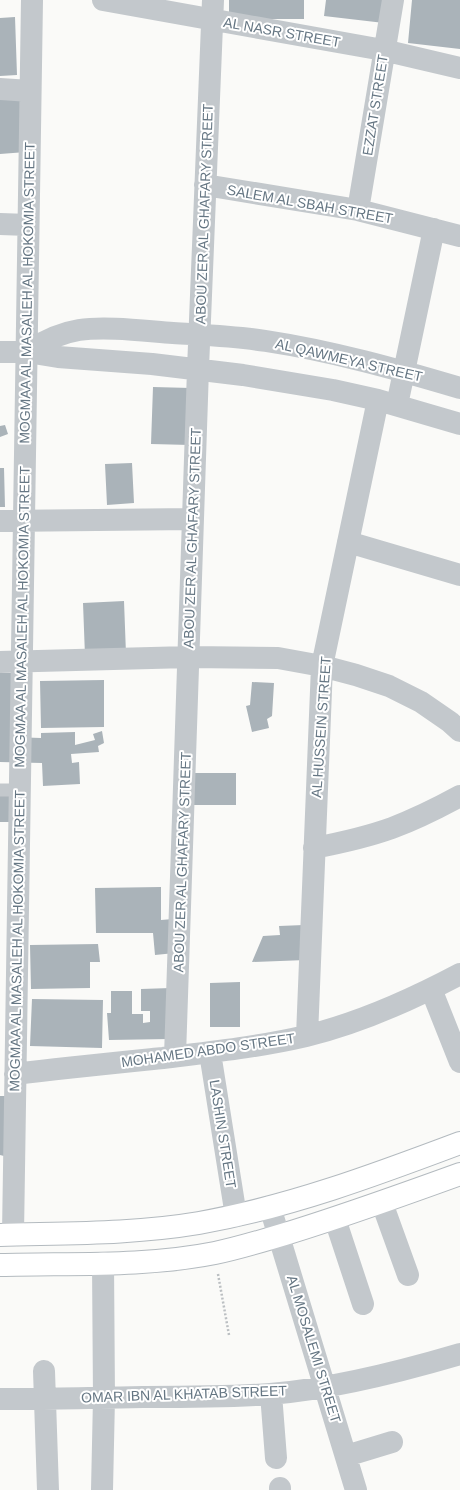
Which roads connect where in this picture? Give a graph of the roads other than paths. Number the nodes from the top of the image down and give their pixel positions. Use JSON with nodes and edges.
{"nodes":[{"id":1,"x":32,"y":0,"type":"edge"},
{"id":2,"x":103,"y":0,"type":"edge"},
{"id":3,"x":393,"y":0,"type":"edge"},
{"id":4,"x":213,"y":10,"type":"edge"},
{"id":5,"x":383,"y":50,"type":"junction"},
{"id":6,"x":460,"y":68,"type":"edge"},
{"id":7,"x":0,"y":89,"type":"edge"},
{"id":8,"x":30,"y":91,"type":"junction"},
{"id":9,"x":205,"y":185,"type":"junction"},
{"id":10,"x":358,"y":210,"type":"junction"},
{"id":11,"x":0,"y":224,"type":"edge"},
{"id":12,"x":28,"y":224,"type":"junction"},
{"id":13,"x":434,"y":229,"type":"junction"},
{"id":14,"x":460,"y":236,"type":"edge"},
{"id":15,"x":199,"y":335,"type":"junction"},
{"id":16,"x":0,"y":352,"type":"edge"},
{"id":17,"x":27,"y":352,"type":"junction"},
{"id":18,"x":198,"y":369,"type":"junction"},
{"id":19,"x":405,"y":372,"type":"junction"},
{"id":20,"x":460,"y":388,"type":"edge"},
{"id":21,"x":388,"y":402,"type":"junction"},
{"id":22,"x":460,"y":424,"type":"edge"},
{"id":23,"x":193,"y":520,"type":"junction"},
{"id":24,"x":0,"y":521,"type":"edge"},
{"id":25,"x":24,"y":521,"type":"junction"},
{"id":26,"x":348,"y":542,"type":"junction"},
{"id":27,"x":460,"y":575,"type":"edge"},
{"id":28,"x":189,"y":657,"type":"junction"},
{"id":29,"x":0,"y":662,"type":"edge"},
{"id":30,"x":22,"y":662,"type":"junction"},
{"id":31,"x":322,"y":666,"type":"junction"},
{"id":32,"x":460,"y":731,"type":"edge"},
{"id":33,"x":10,"y":790,"type":"edge"},
{"id":34,"x":460,"y":796,"type":"edge"},
{"id":35,"x":314,"y":848,"type":"junction"},
{"id":36,"x":9,"y":875,"type":"edge"},
{"id":37,"x":460,"y":974,"type":"edge"},
{"id":38,"x":431,"y":989,"type":"junction"},
{"id":39,"x":8,"y":1002,"type":"edge"},
{"id":40,"x":307,"y":1036,"type":"junction"},
{"id":41,"x":210,"y":1053,"type":"junction"},
{"id":42,"x":175,"y":1056,"type":"junction"},
{"id":43,"x":460,"y":1062,"type":"edge"},
{"id":44,"x":15,"y":1074,"type":"junction"},
{"id":45,"x":460,"y":1143,"type":"edge"},
{"id":46,"x":460,"y":1174,"type":"edge"},
{"id":47,"x":382,"y":1203,"type":"junction"},
{"id":48,"x":270,"y":1207,"type":"junction"},
{"id":49,"x":236,"y":1216,"type":"junction"},
{"id":50,"x":336,"y":1219,"type":"junction"},
{"id":51,"x":86,"y":1233,"type":"junction"},
{"id":52,"x":6,"y":1234,"type":"edge"},
{"id":53,"x":279,"y":1236,"type":"junction"},
{"id":54,"x":94,"y":1263,"type":"junction"},
{"id":55,"x":0,"y":1265,"type":"edge"},
{"id":56,"x":408,"y":1275,"type":"dead end"},
{"id":57,"x":363,"y":1304,"type":"dead end"},
{"id":58,"x":460,"y":1354,"type":"edge"},
{"id":59,"x":44,"y":1371,"type":"dead end"},
{"id":60,"x":325,"y":1386,"type":"junction"},
{"id":61,"x":271,"y":1394,"type":"junction"},
{"id":62,"x":104,"y":1398,"type":"junction"},
{"id":63,"x":0,"y":1399,"type":"edge"},
{"id":64,"x":45,"y":1399,"type":"junction"},
{"id":65,"x":392,"y":1442,"type":"dead end"},
{"id":66,"x":346,"y":1456,"type":"junction"},
{"id":67,"x":276,"y":1458,"type":"dead end"},
{"id":68,"x":48,"y":1490,"type":"edge"},
{"id":69,"x":102,"y":1490,"type":"edge"},
{"id":70,"x":356,"y":1490,"type":"edge"}],
"edges":[{"from":1,"to":8,"type":"street","name":"MOGMAA AL MASALEH AL HOKOMIA STREET"},
{"from":2,"to":4,"type":"street","name":"AL NASR STREET"},
{"from":3,"to":5,"type":"street","name":"EZZAT STREET"},
{"from":4,"to":5,"type":"street","name":"AL NASR STREET"},
{"from":4,"to":9,"type":"street","name":"ABOU ZER AL GHAFARY STREET"},
{"from":5,"to":6,"type":"street","name":"AL NASR STREET"},
{"from":5,"to":10,"type":"street","name":"EZZAT STREET"},
{"from":7,"to":8,"type":"street"},
{"from":8,"to":12,"type":"street","name":"MOGMAA AL MASALEH AL HOKOMIA STREET"},
{"from":9,"to":10,"type":"street","name":"SALEM AL SBAH STREET"},
{"from":9,"to":15,"type":"street","name":"ABOU ZER AL GHAFARY STREET"},
{"from":10,"to":13,"type":"street","name":"SALEM AL SBAH STREET"},
{"from":11,"to":12,"type":"street"},
{"from":12,"to":17,"type":"street","name":"MOGMAA AL MASALEH AL HOKOMIA STREET"},
{"from":13,"to":14,"type":"street","name":"SALEM AL SBAH STREET"},
{"from":13,"to":19,"type":"street","name":"AL HUSSEIN STREET"},
{"from":15,"to":17,"type":"street","name":"AL QAWMEYA STREET"},
{"from":15,"to":18,"type":"street","name":"ABOU ZER AL GHAFARY STREET"},
{"from":15,"to":19,"type":"street","name":"AL QAWMEYA STREET"},
{"from":16,"to":17,"type":"street"},
{"from":17,"to":18,"type":"street"},
{"from":17,"to":25,"type":"street","name":"MOGMAA AL MASALEH AL HOKOMIA STREET"},
{"from":18,"to":21,"type":"street"},
{"from":18,"to":23,"type":"street","name":"ABOU ZER AL GHAFARY STREET"},
{"from":19,"to":20,"type":"street","name":"AL QAWMEYA STREET"},
{"from":19,"to":21,"type":"street","name":"AL HUSSEIN STREET"},
{"from":21,"to":22,"type":"street"},
{"from":21,"to":26,"type":"street","name":"AL HUSSEIN STREET"},
{"from":23,"to":25,"type":"street"},
{"from":23,"to":28,"type":"street","name":"ABOU ZER AL GHAFARY STREET"},
{"from":24,"to":25,"type":"street"},
{"from":25,"to":30,"type":"street","name":"MOGMAA AL MASALEH AL HOKOMIA STREET"},
{"from":26,"to":27,"type":"street"},
{"from":26,"to":31,"type":"street","name":"AL HUSSEIN STREET"},
{"from":28,"to":30,"type":"street"},
{"from":28,"to":31,"type":"street"},
{"from":28,"to":42,"type":"street","name":"ABOU ZER AL GHAFARY STREET"},
{"from":29,"to":30,"type":"street"},
{"from":30,"to":33,"type":"street","name":"MOGMAA AL MASALEH AL HOKOMIA STREET"},
{"from":31,"to":32,"type":"street"},
{"from":31,"to":35,"type":"street","name":"AL HUSSEIN STREET"},
{"from":33,"to":36,"type":"street","name":"MOGMAA AL MASALEH AL HOKOMIA STREET"},
{"from":34,"to":35,"type":"street"},
{"from":35,"to":40,"type":"street","name":"AL HUSSEIN STREET"},
{"from":36,"to":39,"type":"street","name":"MOGMAA AL MASALEH AL HOKOMIA STREET"},
{"from":37,"to":38,"type":"street","name":"MOHAMED ABDO STREET"},
{"from":38,"to":40,"type":"street","name":"MOHAMED ABDO STREET"},
{"from":38,"to":43,"type":"street"},
{"from":39,"to":44,"type":"street","name":"MOGMAA AL MASALEH AL HOKOMIA STREET"},
{"from":40,"to":41,"type":"street","name":"MOHAMED ABDO STREET"},
{"from":41,"to":42,"type":"street","name":"MOHAMED ABDO STREET"},
{"from":41,"to":49,"type":"street","name":"LASHIN STREET"},
{"from":42,"to":44,"type":"street","name":"MOHAMED ABDO STREET"},
{"from":44,"to":52,"type":"street","name":"MOGMAA AL MASALEH AL HOKOMIA STREET"},
{"from":45,"to":48,"type":"street"},
{"from":46,"to":47,"type":"street"},
{"from":47,"to":50,"type":"street"},
{"from":47,"to":56,"type":"street"},
{"from":48,"to":49,"type":"street"},
{"from":48,"to":53,"type":"street","name":"AL MOSALEMI STREET"},
{"from":49,"to":51,"type":"street"},
{"from":50,"to":53,"type":"street"},
{"from":50,"to":57,"type":"street"},
{"from":51,"to":52,"type":"street"},
{"from":51,"to":54,"type":"street"},
{"from":53,"to":54,"type":"street"},
{"from":53,"to":60,"type":"street","name":"AL MOSALEMI STREET"},
{"from":54,"to":55,"type":"street"},
{"from":54,"to":62,"type":"street"},
{"from":58,"to":60,"type":"street","name":"OMAR IBN AL KHATAB STREET"},
{"from":59,"to":64,"type":"street"},
{"from":60,"to":61,"type":"street","name":"OMAR IBN AL KHATAB STREET"},
{"from":60,"to":66,"type":"street","name":"AL MOSALEMI STREET"},
{"from":61,"to":62,"type":"street","name":"OMAR IBN AL KHATAB STREET"},
{"from":61,"to":67,"type":"street"},
{"from":62,"to":64,"type":"street","name":"OMAR IBN AL KHATAB STREET"},
{"from":62,"to":69,"type":"street"},
{"from":63,"to":64,"type":"street","name":"OMAR IBN AL KHATAB STREET"},
{"from":64,"to":68,"type":"street"},
{"from":65,"to":66,"type":"street"},
{"from":66,"to":70,"type":"street","name":"AL MOSALEMI STREET"}]}
